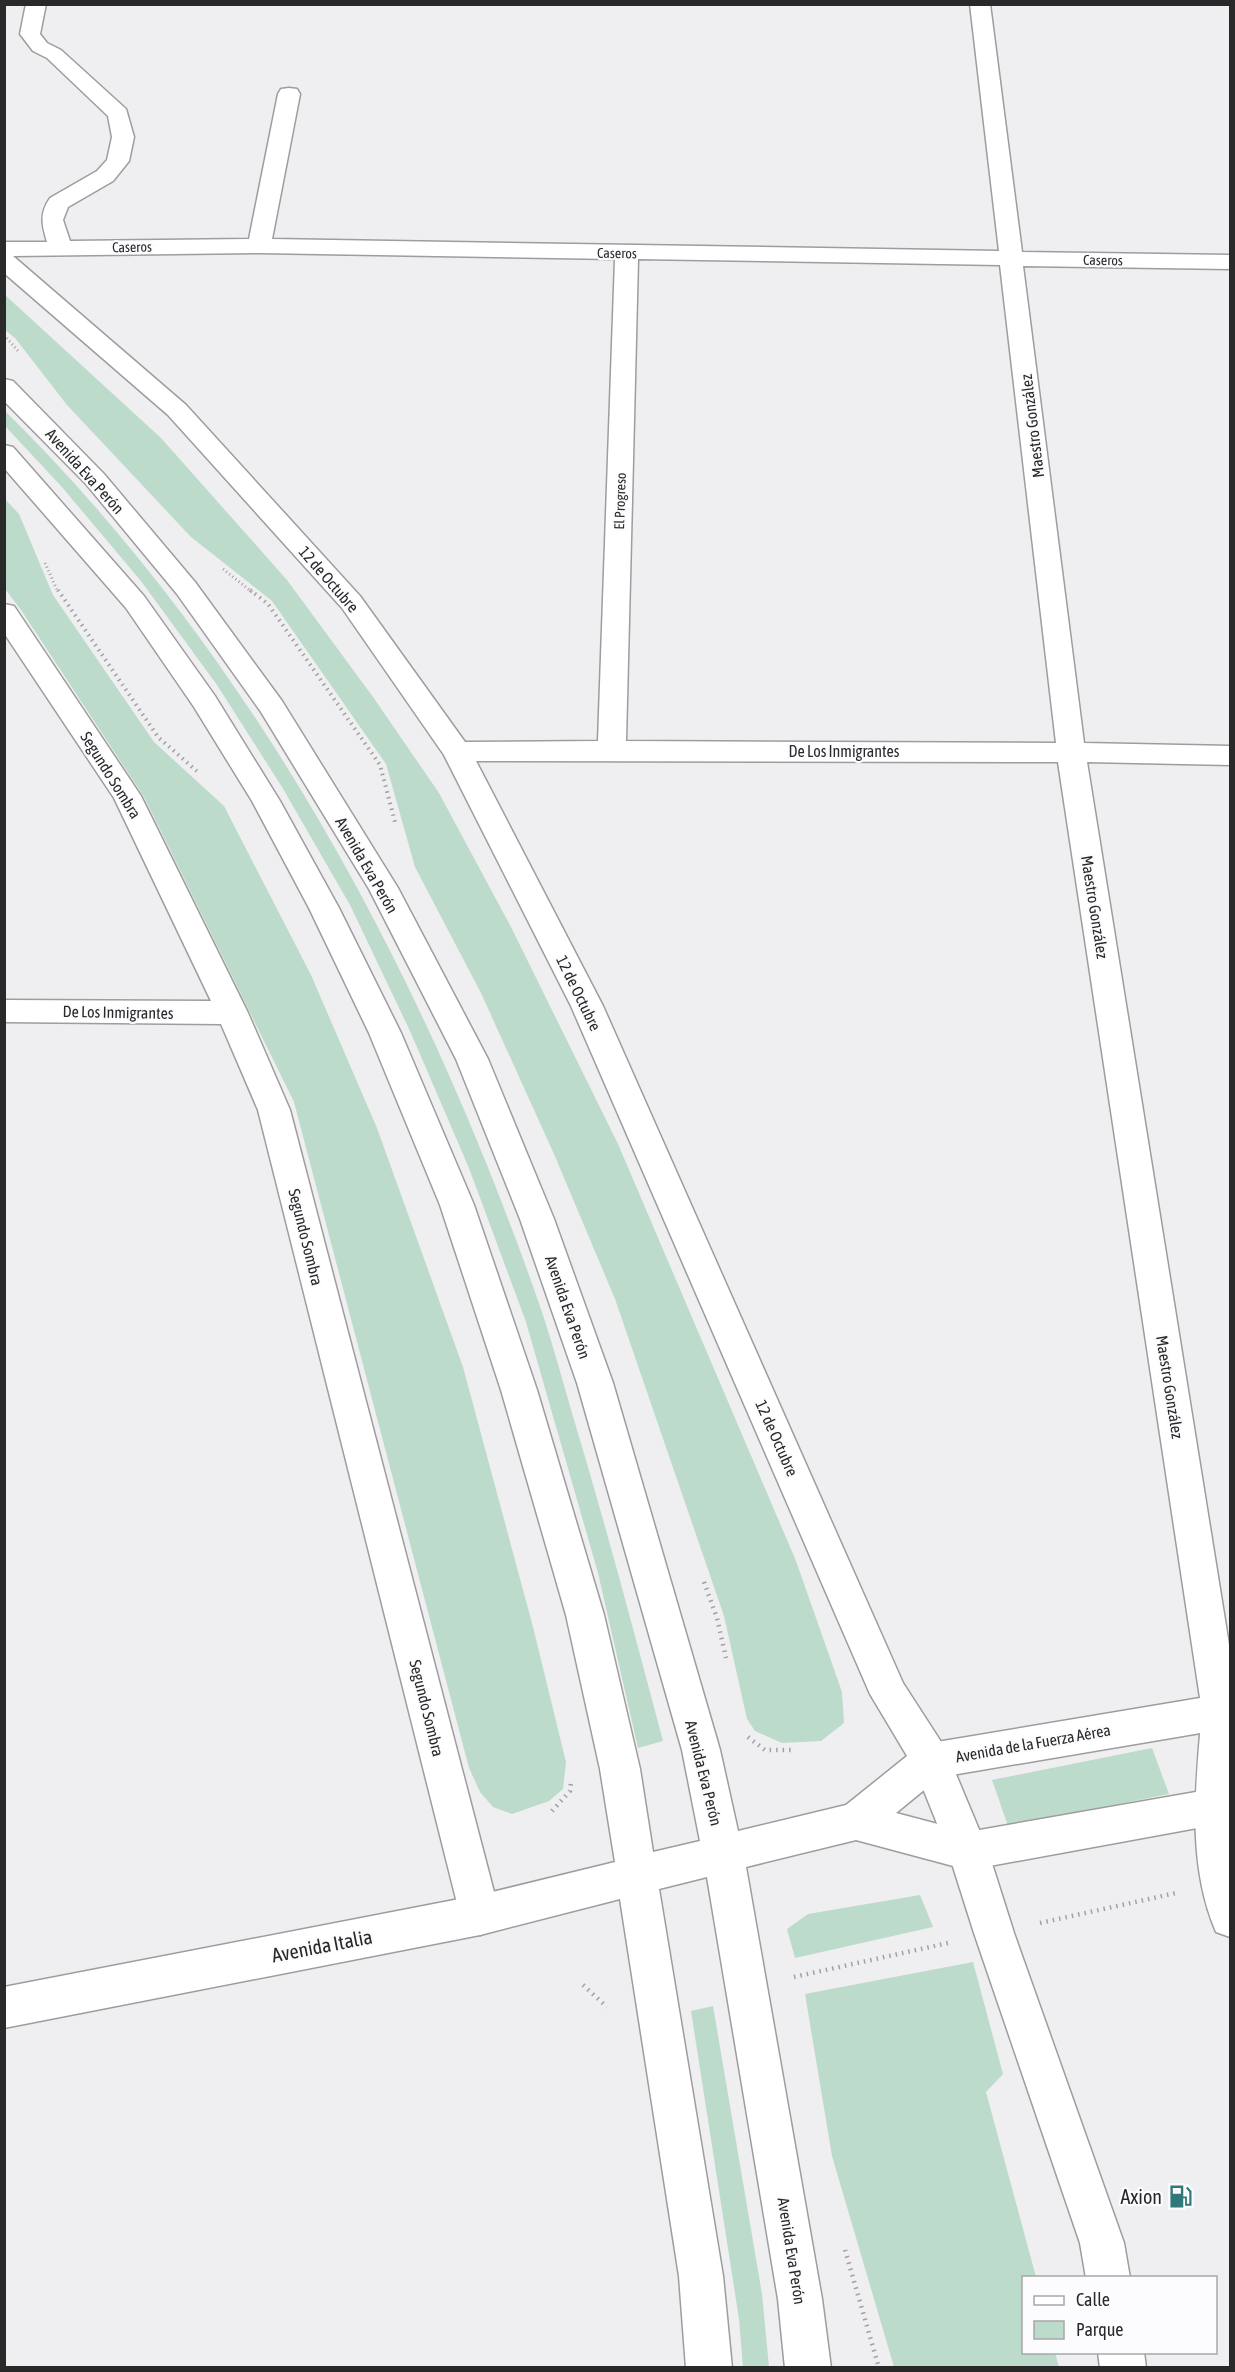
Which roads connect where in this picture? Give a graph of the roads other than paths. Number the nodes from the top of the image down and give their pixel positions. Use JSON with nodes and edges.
{"nodes":[{"id":1,"x":36,"y":4,"type":"edge"},
{"id":2,"x":980,"y":4,"type":"edge"},
{"id":3,"x":289,"y":94,"type":"dead end"},
{"id":4,"x":259,"y":246,"type":"junction"},
{"id":5,"x":60,"y":248,"type":"junction"},
{"id":6,"x":4,"y":249,"type":"edge"},
{"id":7,"x":627,"y":253,"type":"junction"},
{"id":8,"x":1011,"y":258,"type":"junction"},
{"id":9,"x":4,"y":260,"type":"edge"},
{"id":10,"x":1230,"y":262,"type":"edge"},
{"id":11,"x":4,"y":386,"type":"edge"},
{"id":12,"x":4,"y":452,"type":"edge"},
{"id":13,"x":4,"y":612,"type":"edge"},
{"id":14,"x":612,"y":750,"type":"junction"},
{"id":15,"x":457,"y":752,"type":"junction"},
{"id":16,"x":1071,"y":752,"type":"junction"},
{"id":17,"x":1230,"y":755,"type":"edge"},
{"id":18,"x":4,"y":1011,"type":"edge"},
{"id":19,"x":232,"y":1013,"type":"junction"},
{"id":20,"x":1226,"y":1711,"type":"edge"},
{"id":21,"x":931,"y":1761,"type":"junction"},
{"id":22,"x":1222,"y":1806,"type":"edge"},
{"id":23,"x":856,"y":1821,"type":"junction"},
{"id":24,"x":968,"y":1851,"type":"junction"},
{"id":25,"x":723,"y":1854,"type":"junction"},
{"id":26,"x":638,"y":1875,"type":"junction"},
{"id":27,"x":1225,"y":1901,"type":"edge"},
{"id":28,"x":480,"y":1915,"type":"junction"},
{"id":29,"x":4,"y":2008,"type":"edge"},
{"id":30,"x":1108,"y":2276,"type":"edge"},
{"id":31,"x":709,"y":2367,"type":"edge"},
{"id":32,"x":808,"y":2367,"type":"edge"}],
"edges":[{"from":1,"to":5,"type":"street"},
{"from":2,"to":8,"type":"street","name":"Maestro González"},
{"from":3,"to":4,"type":"street"},
{"from":4,"to":5,"type":"street","name":"Caseros"},
{"from":4,"to":7,"type":"street","name":"Caseros"},
{"from":5,"to":6,"type":"street","name":"Caseros"},
{"from":7,"to":8,"type":"street","name":"Caseros"},
{"from":7,"to":14,"type":"street","name":"El Progreso"},
{"from":8,"to":10,"type":"street","name":"Caseros"},
{"from":8,"to":16,"type":"street","name":"Maestro González"},
{"from":9,"to":15,"type":"street","name":"12 de Octubre"},
{"from":11,"to":25,"type":"street","name":"Avenida Eva Perón"},
{"from":12,"to":26,"type":"street"},
{"from":13,"to":19,"type":"street","name":"Segundo Sombra"},
{"from":14,"to":15,"type":"street","name":"De Los Inmigrantes"},
{"from":14,"to":16,"type":"street","name":"De Los Inmigrantes"},
{"from":15,"to":21,"type":"street","name":"12 de Octubre"},
{"from":16,"to":17,"type":"street","name":"De Los Inmigrantes"},
{"from":16,"to":20,"type":"street","name":"Maestro González"},
{"from":18,"to":19,"type":"street","name":"De Los Inmigrantes"},
{"from":19,"to":28,"type":"street","name":"Segundo Sombra"},
{"from":20,"to":21,"type":"street","name":"Avenida de la Fuerza Aérea"},
{"from":20,"to":22,"type":"street","name":"Maestro González"},
{"from":21,"to":23,"type":"street","name":"Avenida de la Fuerza Aérea"},
{"from":21,"to":24,"type":"street","name":"12 de Octubre"},
{"from":22,"to":24,"type":"street","name":"Avenida de la Fuerza Aérea"},
{"from":22,"to":27,"type":"street","name":"Maestro González"},
{"from":23,"to":24,"type":"street","name":"Avenida de la Fuerza Aérea"},
{"from":23,"to":25,"type":"street","name":"Avenida de la Fuerza Aérea"},
{"from":24,"to":30,"type":"street","name":"12 de Octubre"},
{"from":25,"to":26,"type":"street","name":"Avenida de la Fuerza Aérea"},
{"from":25,"to":32,"type":"street","name":"Avenida Eva Perón"},
{"from":26,"to":28,"type":"street","name":"Avenida Italia"},
{"from":26,"to":31,"type":"street"},
{"from":28,"to":29,"type":"street","name":"Avenida Italia"}]}
